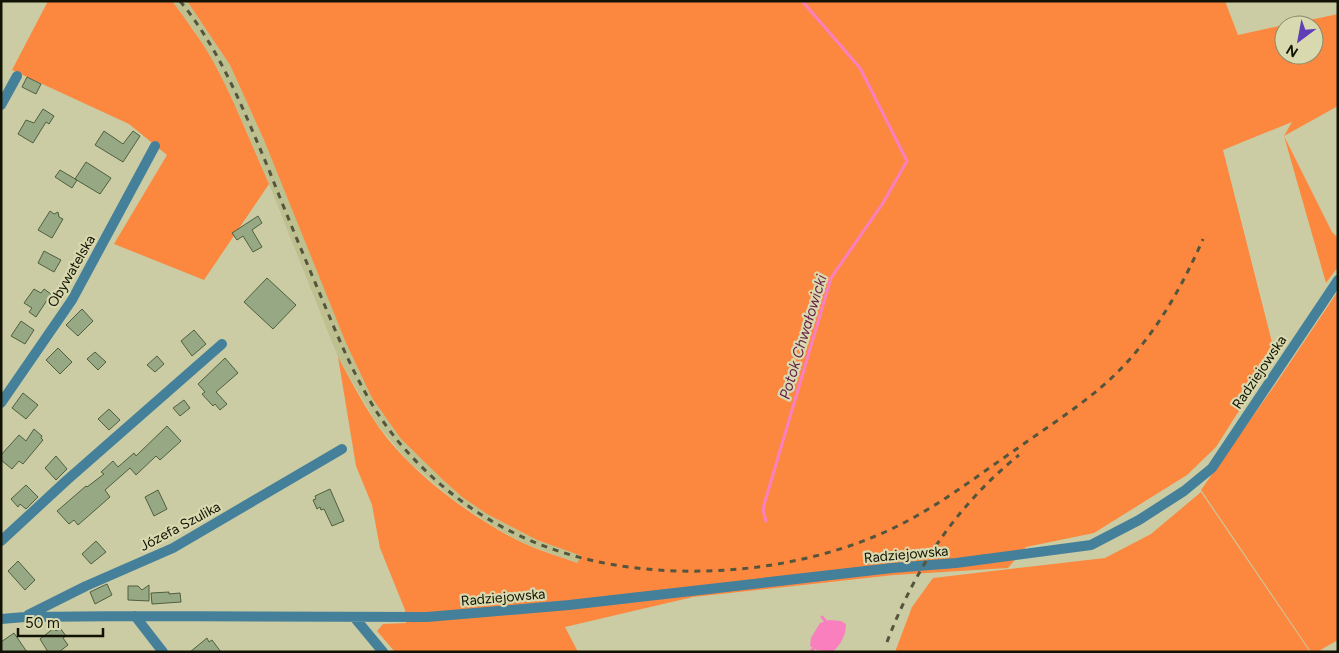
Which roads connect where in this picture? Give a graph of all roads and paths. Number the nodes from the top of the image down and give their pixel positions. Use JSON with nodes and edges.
{"nodes":[{"id":1,"x":17,"y":76,"type":"dead end"},
{"id":2,"x":1,"y":105,"type":"edge"},
{"id":3,"x":155,"y":146,"type":"dead end"},
{"id":4,"x":1338,"y":280,"type":"edge"},
{"id":5,"x":222,"y":344,"type":"dead end"},
{"id":6,"x":1,"y":403,"type":"edge"},
{"id":7,"x":342,"y":449,"type":"dead end"},
{"id":8,"x":1,"y":541,"type":"edge"},
{"id":9,"x":135,"y":616,"type":"junction"},
{"id":10,"x":25,"y":617,"type":"junction"},
{"id":11,"x":354,"y":617,"type":"junction"},
{"id":12,"x":1,"y":618,"type":"edge"},
{"id":13,"x":163,"y":652,"type":"edge"},
{"id":14,"x":383,"y":652,"type":"edge"}],
"edges":[{"from":1,"to":2,"type":"street"},
{"from":3,"to":6,"type":"street","name":"Obywatelska"},
{"from":4,"to":11,"type":"street","name":"Radziejowska"},
{"from":5,"to":8,"type":"street"},
{"from":7,"to":10,"type":"street","name":"Józefa Szulika"},
{"from":9,"to":10,"type":"street","name":"Józefa Szulika"},
{"from":9,"to":11,"type":"street","name":"Radziejowska"},
{"from":9,"to":13,"type":"street"},
{"from":10,"to":12,"type":"street","name":"Józefa Szulika"},
{"from":11,"to":14,"type":"street"}]}
